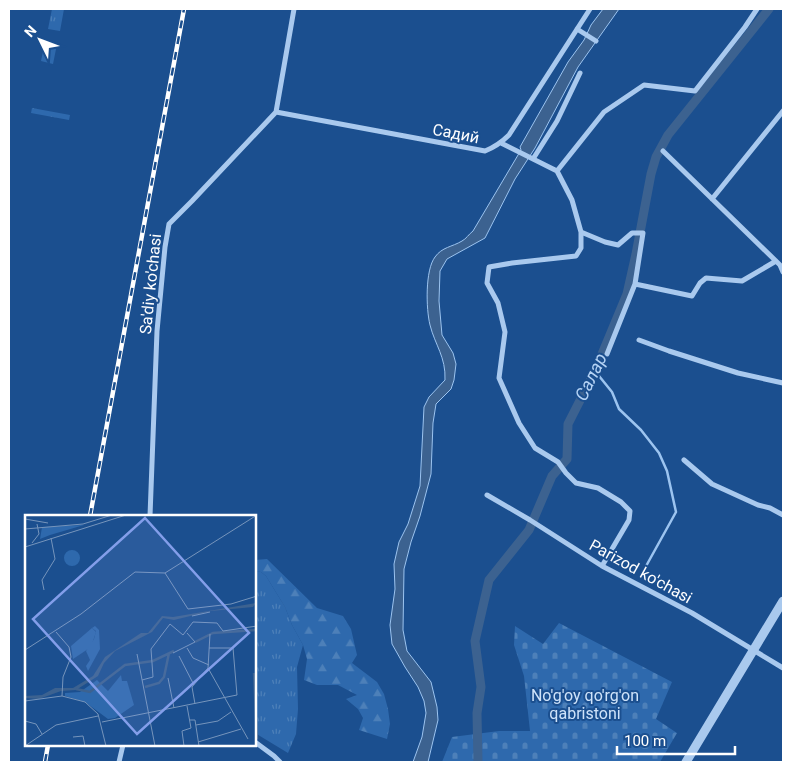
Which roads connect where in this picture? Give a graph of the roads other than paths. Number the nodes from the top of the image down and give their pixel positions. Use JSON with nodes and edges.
{"nodes":[{"id":1,"x":294,"y":9,"type":"edge"},
{"id":2,"x":590,"y":9,"type":"edge"},
{"id":3,"x":757,"y":9,"type":"edge"},
{"id":4,"x":577,"y":29,"type":"junction"},
{"id":5,"x":596,"y":41,"type":"dead end"},
{"id":6,"x":580,"y":73,"type":"dead end"},
{"id":7,"x":783,"y":111,"type":"edge"},
{"id":8,"x":276,"y":112,"type":"junction"},
{"id":9,"x":501,"y":143,"type":"junction"},
{"id":10,"x":663,"y":151,"type":"dead end"},
{"id":11,"x":532,"y":159,"type":"junction"},
{"id":12,"x":557,"y":171,"type":"junction"},
{"id":13,"x":712,"y":199,"type":"junction"},
{"id":14,"x":581,"y":232,"type":"junction"},
{"id":15,"x":776,"y":261,"type":"junction"},
{"id":16,"x":783,"y":272,"type":"edge"},
{"id":17,"x":635,"y":284,"type":"junction"},
{"id":18,"x":639,"y":340,"type":"dead end"},
{"id":19,"x":607,"y":354,"type":"dead end"},
{"id":20,"x":783,"y":383,"type":"edge"},
{"id":21,"x":684,"y":460,"type":"dead end"},
{"id":22,"x":488,"y":496,"type":"dead end"},
{"id":23,"x":150,"y":515,"type":"edge"},
{"id":24,"x":783,"y":515,"type":"edge"},
{"id":25,"x":602,"y":566,"type":"junction"},
{"id":26,"x":783,"y":601,"type":"edge"},
{"id":27,"x":753,"y":650,"type":"junction"},
{"id":28,"x":783,"y":668,"type":"edge"},
{"id":29,"x":256,"y":743,"type":"edge"},
{"id":30,"x":123,"y":746,"type":"edge"},
{"id":31,"x":120,"y":762,"type":"edge"},
{"id":32,"x":280,"y":762,"type":"edge"},
{"id":33,"x":686,"y":762,"type":"edge"}],
"edges":[{"from":1,"to":8,"type":"street"},
{"from":2,"to":4,"type":"street","name":"Садий"},
{"from":3,"to":12,"type":"street"},
{"from":4,"to":5,"type":"street"},
{"from":4,"to":9,"type":"street","name":"Садий"},
{"from":6,"to":11,"type":"street"},
{"from":7,"to":13,"type":"street"},
{"from":8,"to":9,"type":"street","name":"Садий"},
{"from":8,"to":23,"type":"street","name":"Sa'diy ko'chasi"},
{"from":9,"to":11,"type":"street"},
{"from":10,"to":13,"type":"street"},
{"from":11,"to":12,"type":"street"},
{"from":12,"to":14,"type":"street"},
{"from":13,"to":15,"type":"street"},
{"from":14,"to":17,"type":"street"},
{"from":14,"to":25,"type":"street"},
{"from":15,"to":16,"type":"street"},
{"from":15,"to":17,"type":"street"},
{"from":17,"to":19,"type":"street"},
{"from":18,"to":20,"type":"street"},
{"from":21,"to":24,"type":"street"},
{"from":22,"to":25,"type":"street","name":"Parizod ko'chasi"},
{"from":25,"to":27,"type":"street","name":"Parizod ko'chasi"},
{"from":26,"to":27,"type":"street"},
{"from":27,"to":28,"type":"street","name":"Parizod ko'chasi"},
{"from":27,"to":33,"type":"street"},
{"from":29,"to":32,"type":"street"},
{"from":30,"to":31,"type":"street"}]}
